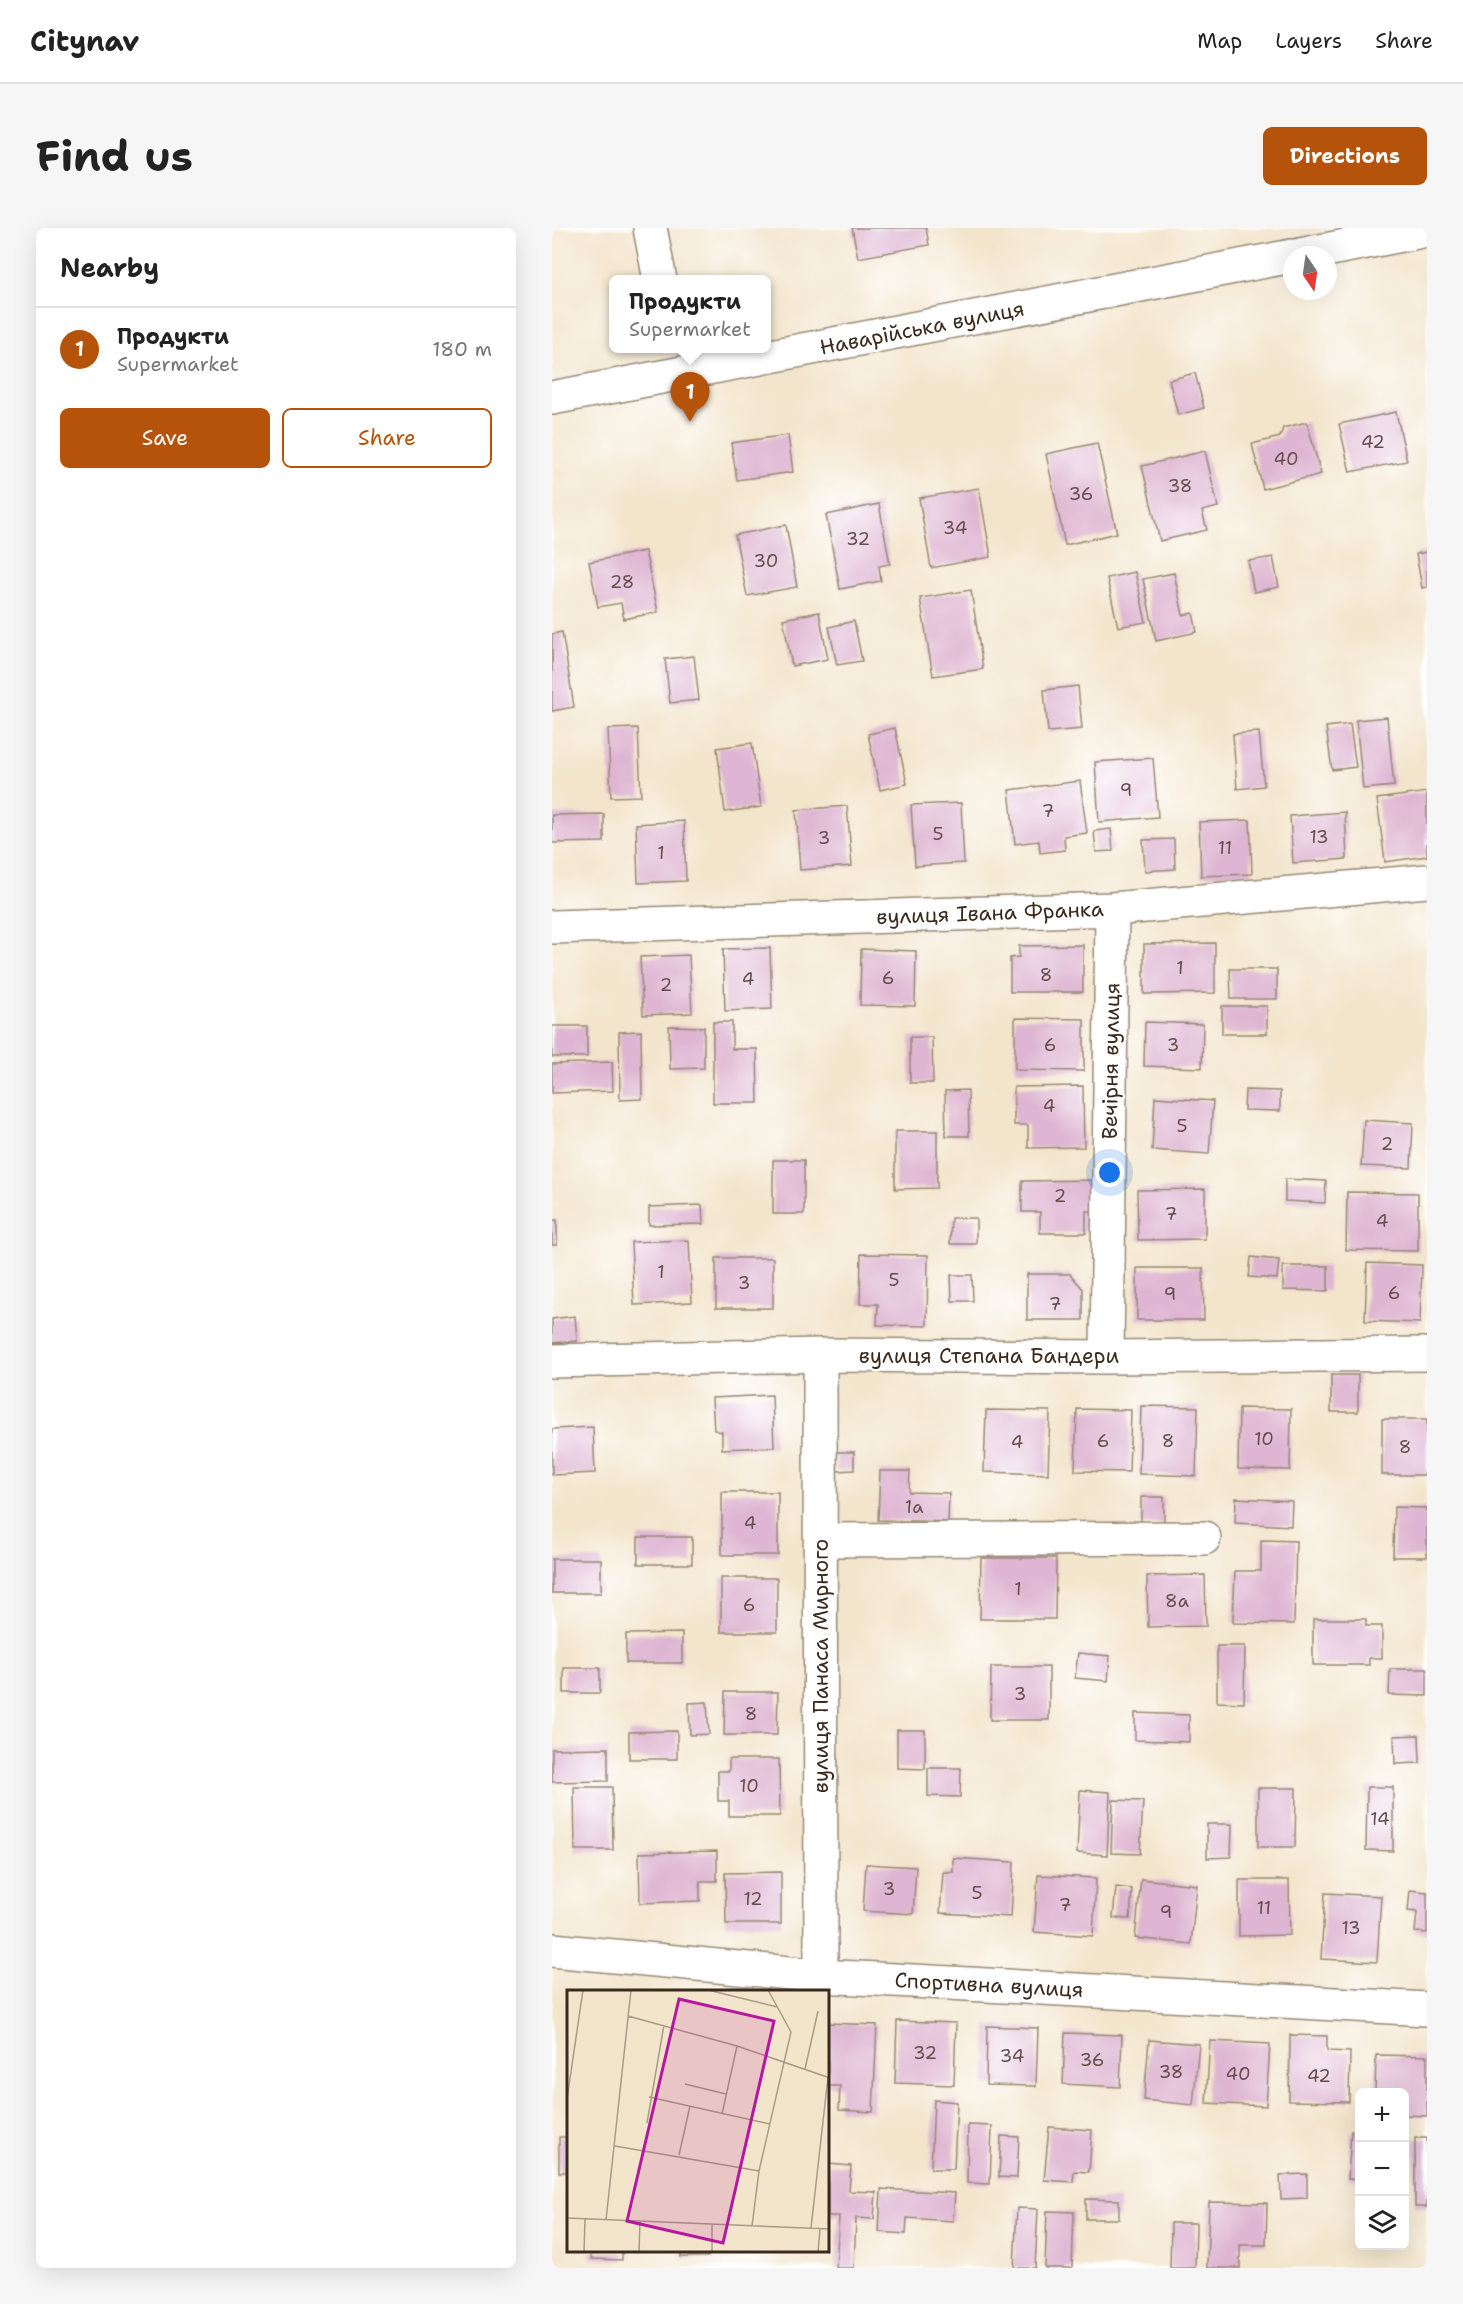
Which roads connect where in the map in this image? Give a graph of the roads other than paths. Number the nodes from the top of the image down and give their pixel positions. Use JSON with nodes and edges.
{"nodes":[{"id":1,"x":650,"y":228,"type":"edge"},
{"id":2,"x":1427,"y":230,"type":"edge"},
{"id":3,"x":1317,"y":246,"type":"edge"},
{"id":4,"x":1283,"y":252,"type":"edge"},
{"id":5,"x":659,"y":275,"type":"edge"},
{"id":6,"x":771,"y":345,"type":"edge"},
{"id":7,"x":726,"y":353,"type":"edge"},
{"id":8,"x":677,"y":362,"type":"edge"},
{"id":9,"x":552,"y":398,"type":"edge"},
{"id":10,"x":1427,"y":881,"type":"edge"},
{"id":11,"x":1112,"y":909,"type":"junction"},
{"id":12,"x":552,"y":927,"type":"edge"},
{"id":13,"x":1427,"y":1354,"type":"edge"},
{"id":14,"x":820,"y":1355,"type":"junction"},
{"id":15,"x":1107,"y":1357,"type":"junction"},
{"id":16,"x":552,"y":1361,"type":"edge"},
{"id":17,"x":1204,"y":1538,"type":"dead end"},
{"id":18,"x":821,"y":1540,"type":"junction"},
{"id":19,"x":552,"y":1950,"type":"edge"},
{"id":20,"x":821,"y":1976,"type":"junction"},
{"id":21,"x":1427,"y":2009,"type":"edge"}],
"edges":[{"from":1,"to":5,"type":"street"},
{"from":2,"to":3,"type":"street","name":"Наварійська вулиця"},
{"from":4,"to":6,"type":"street","name":"Наварійська вулиця"},
{"from":7,"to":8,"type":"street","name":"Наварійська вулиця"},
{"from":8,"to":9,"type":"street","name":"Наварійська вулиця"},
{"from":10,"to":11,"type":"street","name":"вулиця Івана Франка"},
{"from":11,"to":12,"type":"street","name":"вулиця Івана Франка"},
{"from":11,"to":15,"type":"street","name":"Вечірня вулиця"},
{"from":13,"to":15,"type":"street","name":"вулиця Степана Бандери"},
{"from":14,"to":15,"type":"street","name":"вулиця Степана Бандери"},
{"from":14,"to":16,"type":"street","name":"вулиця Степана Бандери"},
{"from":14,"to":18,"type":"street","name":"вулиця Панаса Мирного"},
{"from":17,"to":18,"type":"street"},
{"from":18,"to":20,"type":"street","name":"вулиця Панаса Мирного"},
{"from":19,"to":20,"type":"street","name":"Спортивна вулиця"},
{"from":20,"to":21,"type":"street","name":"Спортивна вулиця"}]}
